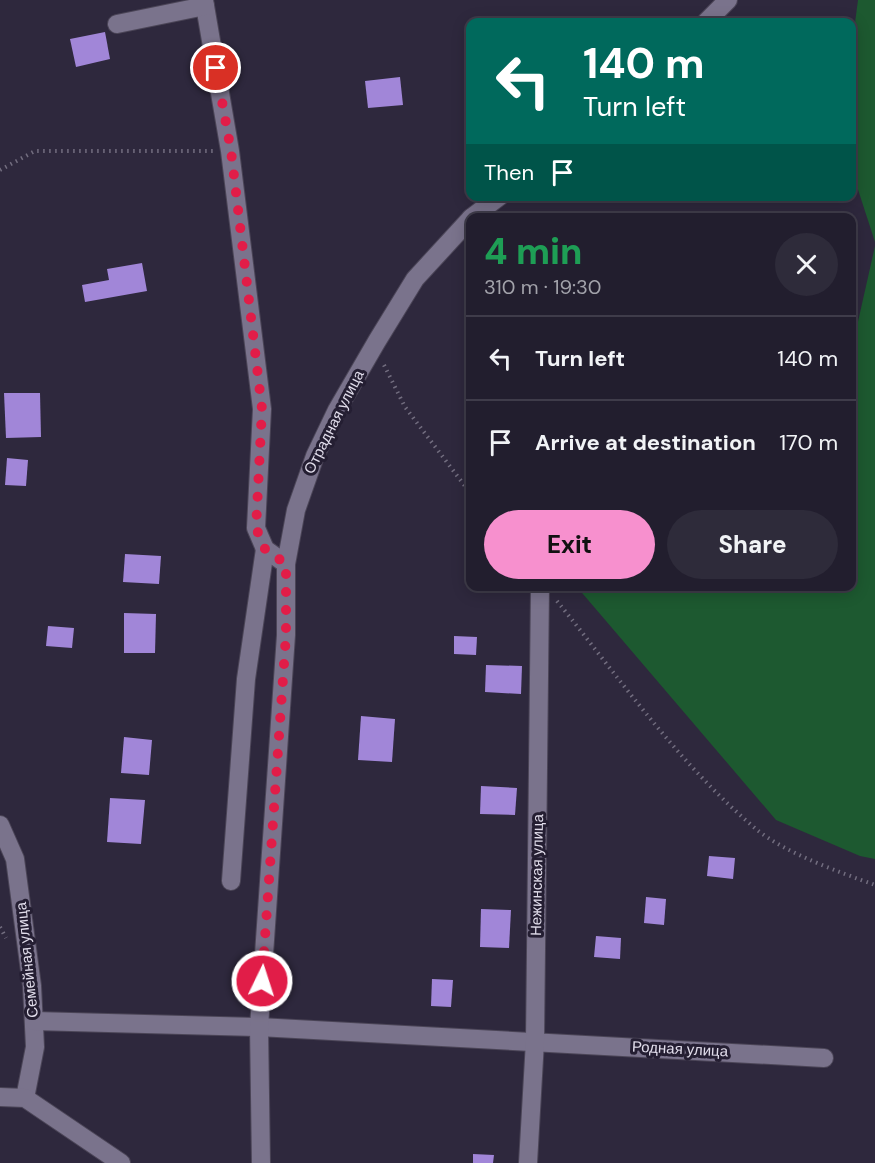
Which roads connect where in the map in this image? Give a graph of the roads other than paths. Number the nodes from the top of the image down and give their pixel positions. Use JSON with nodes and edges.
{"nodes":[{"id":1,"x":728,"y":0,"type":"edge"},
{"id":2,"x":204,"y":3,"type":"edge"},
{"id":3,"x":710,"y":18,"type":"edge"},
{"id":4,"x":117,"y":24,"type":"dead end"},
{"id":5,"x":493,"y":201,"type":"edge"},
{"id":6,"x":478,"y":213,"type":"edge"},
{"id":7,"x":466,"y":223,"type":"edge"},
{"id":8,"x":265,"y":549,"type":"junction"},
{"id":9,"x":286,"y":564,"type":"junction"},
{"id":10,"x":546,"y":591,"type":"edge"},
{"id":11,"x":0,"y":825,"type":"edge"},
{"id":12,"x":231,"y":881,"type":"dead end"},
{"id":13,"x":34,"y":1021,"type":"junction"},
{"id":14,"x":259,"y":1027,"type":"junction"},
{"id":15,"x":535,"y":1041,"type":"junction"},
{"id":16,"x":824,"y":1058,"type":"dead end"},
{"id":17,"x":0,"y":1097,"type":"edge"},
{"id":18,"x":25,"y":1098,"type":"junction"},
{"id":19,"x":121,"y":1163,"type":"edge"},
{"id":20,"x":261,"y":1163,"type":"edge"},
{"id":21,"x":528,"y":1163,"type":"edge"}],
"edges":[{"from":1,"to":3,"type":"street"},
{"from":2,"to":4,"type":"street"},
{"from":2,"to":8,"type":"street"},
{"from":5,"to":6,"type":"street","name":"Отрадная улица"},
{"from":7,"to":9,"type":"street","name":"Отрадная улица"},
{"from":8,"to":9,"type":"street"},
{"from":8,"to":12,"type":"street"},
{"from":9,"to":14,"type":"street","name":"Отрадная улица"},
{"from":10,"to":15,"type":"street","name":"Нежинская улица"},
{"from":11,"to":13,"type":"street","name":"Семейная улица"},
{"from":13,"to":14,"type":"street","name":"Родная улица"},
{"from":13,"to":18,"type":"street","name":"Семейная улица"},
{"from":14,"to":15,"type":"street","name":"Родная улица"},
{"from":14,"to":20,"type":"street","name":"Отрадная улица"},
{"from":15,"to":16,"type":"street","name":"Родная улица"},
{"from":15,"to":21,"type":"street","name":"Нежинская улица"},
{"from":17,"to":18,"type":"street"},
{"from":18,"to":19,"type":"street"}]}
